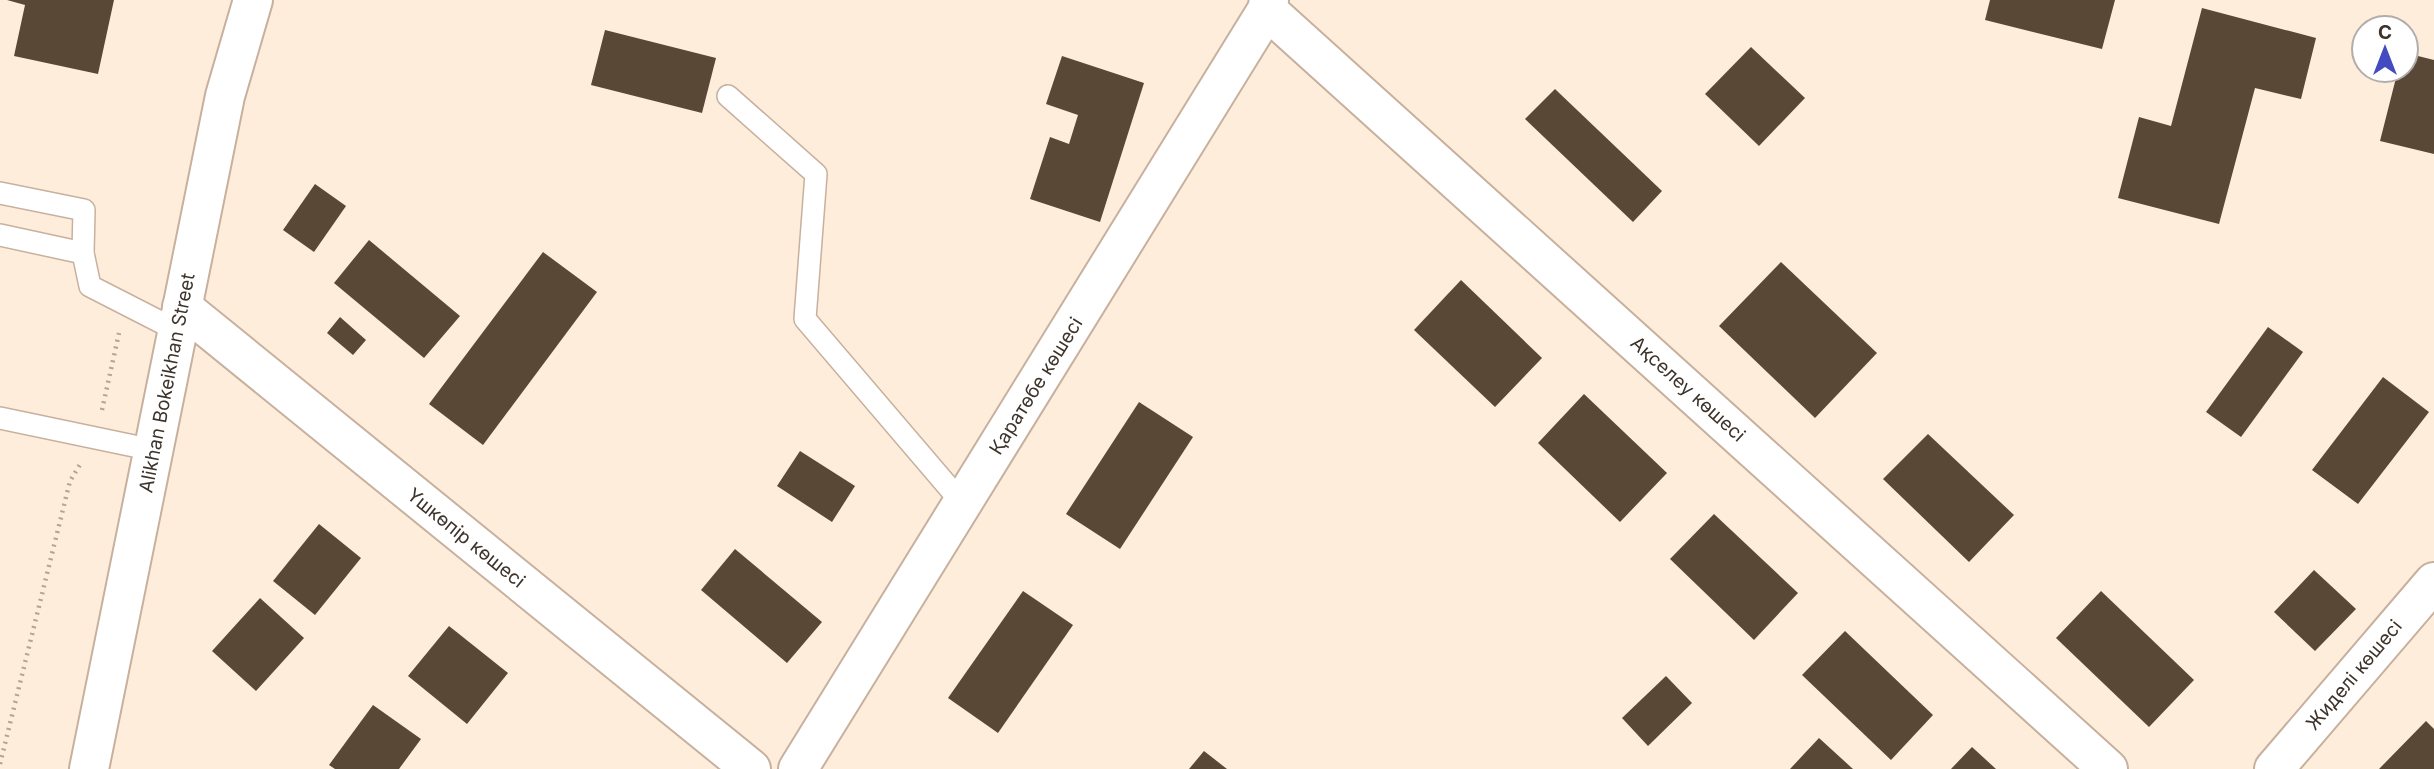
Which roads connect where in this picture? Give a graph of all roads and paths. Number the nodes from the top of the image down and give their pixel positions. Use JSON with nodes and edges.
{"nodes":[{"id":1,"x":253,"y":0,"type":"edge"},
{"id":2,"x":1268,"y":5,"type":"edge"},
{"id":3,"x":728,"y":96,"type":"dead end"},
{"id":4,"x":0,"y":193,"type":"edge"},
{"id":5,"x":0,"y":235,"type":"edge"},
{"id":6,"x":83,"y":253,"type":"junction"},
{"id":7,"x":126,"y":305,"type":"junction"},
{"id":8,"x":180,"y":319,"type":"junction"},
{"id":9,"x":0,"y":418,"type":"edge"},
{"id":10,"x":95,"y":438,"type":"junction"},
{"id":11,"x":153,"y":450,"type":"junction"},
{"id":12,"x":963,"y":504,"type":"junction"},
{"id":13,"x":2434,"y":582,"type":"edge"},
{"id":14,"x":0,"y":764,"type":"edge"},
{"id":15,"x":89,"y":769,"type":"edge"},
{"id":16,"x":751,"y":769,"type":"edge"},
{"id":17,"x":798,"y":769,"type":"edge"},
{"id":18,"x":2108,"y":769,"type":"edge"},
{"id":19,"x":2274,"y":769,"type":"edge"}],
"edges":[{"from":1,"to":8,"type":"street","name":"Alikhan Bokeikhan Street"},
{"from":2,"to":12,"type":"street","name":"Қаратөбе көшесі"},
{"from":2,"to":18,"type":"street","name":"Ақселеу көшесі"},
{"from":3,"to":12,"type":"lane"},
{"from":4,"to":6,"type":"lane"},
{"from":5,"to":6,"type":"lane"},
{"from":6,"to":7,"type":"lane"},
{"from":7,"to":8,"type":"lane"},
{"from":7,"to":10,"type":"path"},
{"from":8,"to":11,"type":"street","name":"Alikhan Bokeikhan Street"},
{"from":8,"to":16,"type":"street","name":"Үшкөпір көшесі"},
{"from":9,"to":10,"type":"lane"},
{"from":10,"to":11,"type":"lane"},
{"from":10,"to":14,"type":"path"},
{"from":11,"to":15,"type":"street","name":"Alikhan Bokeikhan Street"},
{"from":12,"to":17,"type":"street","name":"Қаратөбе көшесі"},
{"from":13,"to":19,"type":"street","name":"Жиделі көшесі"}]}
